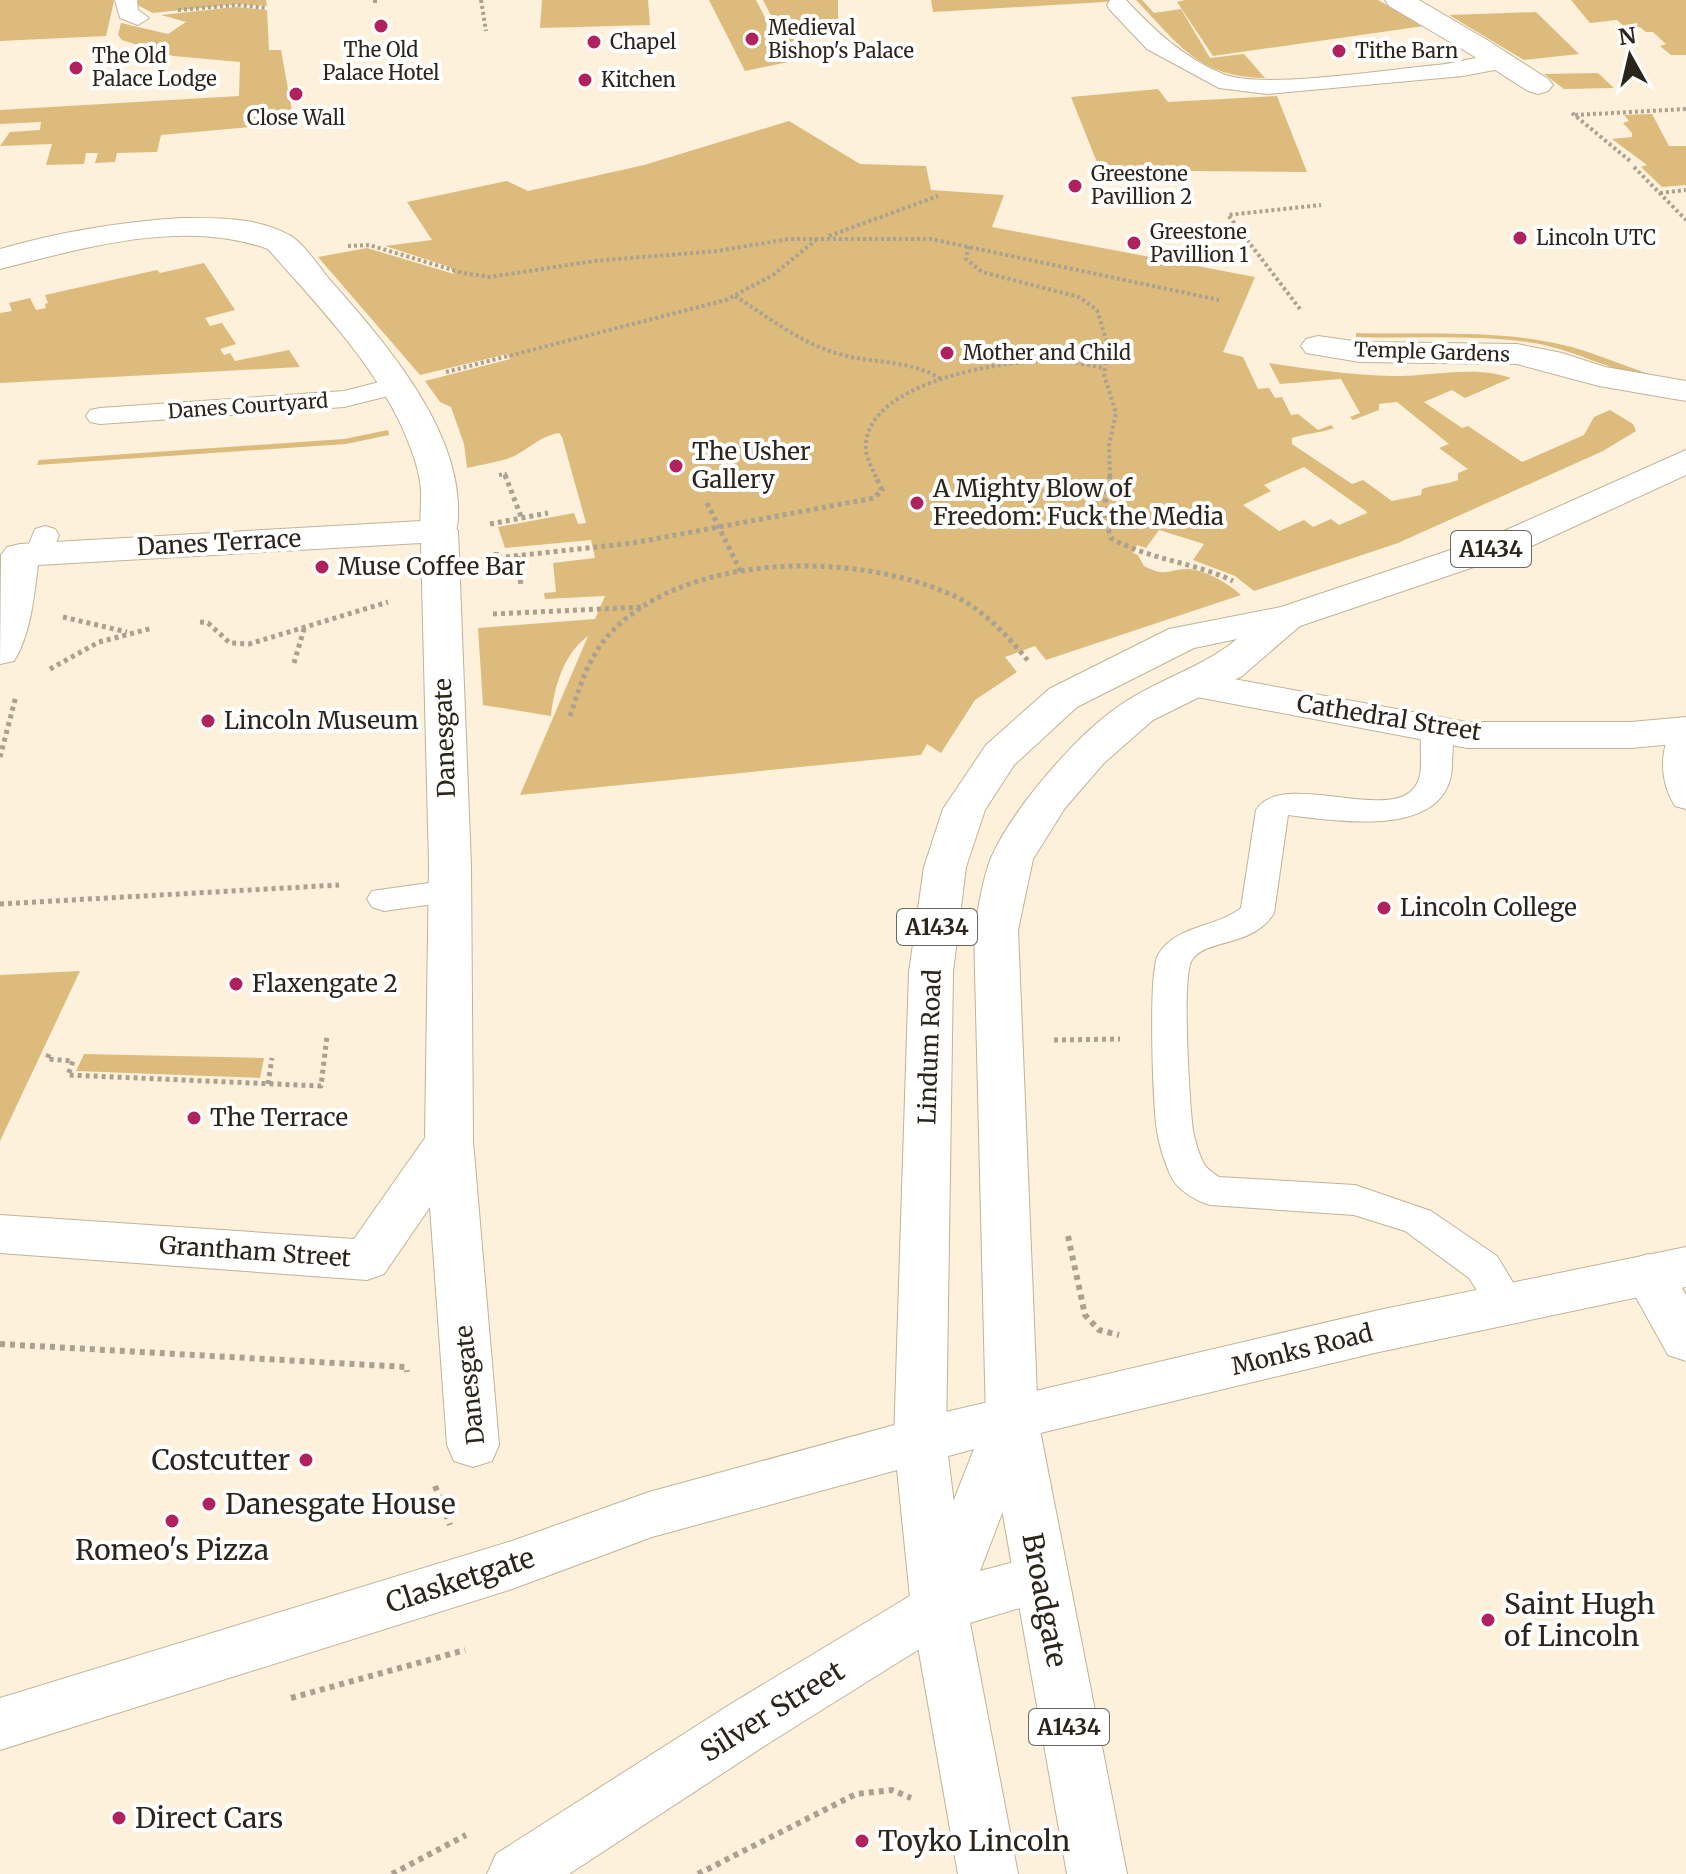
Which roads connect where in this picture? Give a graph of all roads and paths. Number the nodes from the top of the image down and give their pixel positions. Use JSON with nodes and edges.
{"nodes":[{"id":1,"x":481,"y":0,"type":"edge"},
{"id":2,"x":1399,"y":0,"type":"edge"},
{"id":3,"x":1118,"y":5,"type":"dead end"},
{"id":4,"x":267,"y":8,"type":"dead end"},
{"id":5,"x":132,"y":9,"type":"edge"},
{"id":6,"x":486,"y":31,"type":"dead end"},
{"id":7,"x":1502,"y":62,"type":"junction"},
{"id":8,"x":1538,"y":85,"type":"dead end"},
{"id":9,"x":1686,"y":109,"type":"edge"},
{"id":10,"x":1574,"y":115,"type":"dead end"},
{"id":11,"x":1600,"y":137,"type":"dead end"},
{"id":12,"x":1630,"y":161,"type":"dead end"},
{"id":13,"x":1634,"y":167,"type":"dead end"},
{"id":14,"x":1686,"y":190,"type":"edge"},
{"id":15,"x":1660,"y":193,"type":"junction"},
{"id":16,"x":938,"y":196,"type":"dead end"},
{"id":17,"x":1321,"y":205,"type":"dead end"},
{"id":18,"x":1686,"y":220,"type":"edge"},
{"id":19,"x":0,"y":233,"type":"edge"},
{"id":20,"x":822,"y":238,"type":"junction"},
{"id":21,"x":353,"y":245,"type":"dead end"},
{"id":22,"x":968,"y":246,"type":"junction"},
{"id":23,"x":35,"y":248,"type":"junction"},
{"id":24,"x":0,"y":259,"type":"edge"},
{"id":25,"x":735,"y":296,"type":"junction"},
{"id":26,"x":1219,"y":300,"type":"dead end"},
{"id":27,"x":1301,"y":310,"type":"dead end"},
{"id":28,"x":1318,"y":346,"type":"dead end"},
{"id":29,"x":1104,"y":368,"type":"junction"},
{"id":30,"x":433,"y":376,"type":"dead end"},
{"id":31,"x":941,"y":379,"type":"junction"},
{"id":32,"x":395,"y":386,"type":"junction"},
{"id":33,"x":1686,"y":391,"type":"edge"},
{"id":34,"x":100,"y":416,"type":"dead end"},
{"id":35,"x":1686,"y":461,"type":"edge"},
{"id":36,"x":499,"y":475,"type":"dead end"},
{"id":37,"x":707,"y":503,"type":"dead end"},
{"id":38,"x":548,"y":513,"type":"dead end"},
{"id":39,"x":522,"y":519,"type":"junction"},
{"id":40,"x":496,"y":523,"type":"dead end"},
{"id":41,"x":720,"y":528,"type":"junction"},
{"id":42,"x":439,"y":531,"type":"junction"},
{"id":43,"x":493,"y":539,"type":"dead end"},
{"id":44,"x":26,"y":550,"type":"edge"},
{"id":45,"x":518,"y":556,"type":"junction"},
{"id":46,"x":741,"y":572,"type":"junction"},
{"id":47,"x":521,"y":587,"type":"dead end"},
{"id":48,"x":644,"y":607,"type":"junction"},
{"id":49,"x":421,"y":608,"type":"junction"},
{"id":50,"x":1282,"y":619,"type":"junction"},
{"id":51,"x":74,"y":620,"type":"dead end"},
{"id":52,"x":200,"y":622,"type":"dead end"},
{"id":53,"x":153,"y":628,"type":"dead end"},
{"id":54,"x":304,"y":628,"type":"junction"},
{"id":55,"x":128,"y":632,"type":"junction"},
{"id":56,"x":0,"y":652,"type":"edge"},
{"id":57,"x":294,"y":663,"type":"dead end"},
{"id":58,"x":46,"y":672,"type":"dead end"},
{"id":59,"x":1190,"y":684,"type":"junction"},
{"id":60,"x":17,"y":693,"type":"dead end"},
{"id":61,"x":1063,"y":698,"type":"junction"},
{"id":62,"x":570,"y":716,"type":"dead end"},
{"id":63,"x":1437,"y":729,"type":"junction"},
{"id":64,"x":1686,"y":730,"type":"edge"},
{"id":65,"x":0,"y":757,"type":"edge"},
{"id":66,"x":1686,"y":798,"type":"edge"},
{"id":67,"x":450,"y":892,"type":"junction"},
{"id":68,"x":384,"y":899,"type":"joint"},
{"id":69,"x":0,"y":904,"type":"edge"},
{"id":70,"x":327,"y":1036,"type":"dead end"},
{"id":71,"x":1171,"y":1038,"type":"junction"},
{"id":72,"x":1051,"y":1040,"type":"dead end"},
{"id":73,"x":49,"y":1054,"type":"dead end"},
{"id":74,"x":272,"y":1058,"type":"dead end"},
{"id":75,"x":268,"y":1084,"type":"junction"},
{"id":76,"x":449,"y":1141,"type":"junction"},
{"id":77,"x":0,"y":1234,"type":"edge"},
{"id":78,"x":1667,"y":1270,"type":"edge"},
{"id":79,"x":1507,"y":1304,"type":"junction"},
{"id":80,"x":1686,"y":1340,"type":"edge"},
{"id":81,"x":0,"y":1344,"type":"edge"},
{"id":82,"x":409,"y":1382,"type":"dead end"},
{"id":83,"x":1012,"y":1420,"type":"junction"},
{"id":84,"x":920,"y":1440,"type":"junction"},
{"id":85,"x":473,"y":1445,"type":"dead end"},
{"id":86,"x":431,"y":1470,"type":"dead end"},
{"id":87,"x":455,"y":1539,"type":"dead end"},
{"id":88,"x":1041,"y":1579,"type":"junction"},
{"id":89,"x":939,"y":1607,"type":"junction"},
{"id":90,"x":0,"y":1724,"type":"edge"},
{"id":91,"x":918,"y":1804,"type":"dead end"},
{"id":92,"x":517,"y":1874,"type":"edge"},
{"id":93,"x":698,"y":1874,"type":"edge"},
{"id":94,"x":988,"y":1874,"type":"edge"},
{"id":95,"x":1097,"y":1874,"type":"edge"}],
"edges":[{"from":1,"to":6,"type":"path"},
{"from":2,"to":7,"type":"main road"},
{"from":3,"to":7,"type":"lane"},
{"from":4,"to":5,"type":"path"},
{"from":7,"to":8,"type":"main road"},
{"from":9,"to":10,"type":"path"},
{"from":11,"to":12,"type":"path"},
{"from":13,"to":15,"type":"path"},
{"from":14,"to":15,"type":"path"},
{"from":15,"to":18,"type":"path"},
{"from":16,"to":20,"type":"path"},
{"from":17,"to":27,"type":"path"},
{"from":19,"to":23,"type":"main road"},
{"from":20,"to":21,"type":"path"},
{"from":20,"to":22,"type":"path"},
{"from":20,"to":25,"type":"path"},
{"from":22,"to":26,"type":"path"},
{"from":22,"to":29,"type":"path"},
{"from":23,"to":24,"type":"main road","name":"Danesgate"},
{"from":23,"to":32,"type":"main road","name":"Danesgate"},
{"from":25,"to":30,"type":"path"},
{"from":25,"to":31,"type":"path"},
{"from":28,"to":33,"type":"main road","name":"Temple Gardens"},
{"from":29,"to":31,"type":"path"},
{"from":29,"to":50,"type":"path"},
{"from":31,"to":41,"type":"path"},
{"from":32,"to":34,"type":"lane","name":"Danes Courtyard"},
{"from":32,"to":42,"type":"main road","name":"Danesgate"},
{"from":35,"to":50,"type":"main road","name":"Lindum Road","number":"A1434"},
{"from":36,"to":39,"type":"path"},
{"from":37,"to":41,"type":"path"},
{"from":38,"to":39,"type":"path"},
{"from":39,"to":40,"type":"path"},
{"from":41,"to":45,"type":"path"},
{"from":41,"to":46,"type":"path"},
{"from":42,"to":44,"type":"main road","name":"Danes Terrace"},
{"from":42,"to":49,"type":"main road","name":"Danesgate"},
{"from":43,"to":45,"type":"path"},
{"from":44,"to":56,"type":"main road"},
{"from":45,"to":47,"type":"path"},
{"from":46,"to":48,"type":"path"},
{"from":46,"to":61,"type":"path"},
{"from":48,"to":49,"type":"path"},
{"from":48,"to":62,"type":"path"},
{"from":49,"to":54,"type":"path"},
{"from":49,"to":67,"type":"main road","name":"Danesgate"},
{"from":50,"to":59,"type":"main road","name":"Lindum Road","number":"A1434"},
{"from":50,"to":61,"type":"main road","name":"Lindum Road","number":"A1434"},
{"from":51,"to":55,"type":"path"},
{"from":52,"to":54,"type":"path"},
{"from":53,"to":55,"type":"path"},
{"from":54,"to":57,"type":"path"},
{"from":55,"to":58,"type":"path"},
{"from":59,"to":63,"type":"main road","name":"Cathedral Street"},
{"from":59,"to":83,"type":"main road","name":"Lindum Road","number":"A1434"},
{"from":60,"to":65,"type":"path"},
{"from":61,"to":84,"type":"main road","name":"Lindum Road","number":"A1434"},
{"from":63,"to":64,"type":"main road","name":"Cathedral Street"},
{"from":63,"to":71,"type":"lane"},
{"from":64,"to":66,"type":"lane"},
{"from":67,"to":68,"type":"lane"},
{"from":67,"to":76,"type":"main road","name":"Danesgate"},
{"from":68,"to":69,"type":"path"},
{"from":70,"to":75,"type":"path"},
{"from":71,"to":72,"type":"path"},
{"from":71,"to":79,"type":"lane"},
{"from":73,"to":75,"type":"path"},
{"from":74,"to":75,"type":"path"},
{"from":76,"to":77,"type":"main road","name":"Grantham Street"},
{"from":76,"to":85,"type":"main road","name":"Danesgate"},
{"from":78,"to":79,"type":"main road","name":"Monks Road"},
{"from":78,"to":80,"type":"main road"},
{"from":79,"to":83,"type":"main road","name":"Monks Road"},
{"from":81,"to":82,"type":"path"},
{"from":83,"to":84,"type":"main road","name":"Monks Road"},
{"from":83,"to":88,"type":"main road","name":"Broadgate","number":"A1434"},
{"from":83,"to":89,"type":"main road"},
{"from":84,"to":89,"type":"main road","number":"A1434"},
{"from":84,"to":90,"type":"main road","name":"Clasketgate"},
{"from":86,"to":87,"type":"path"},
{"from":88,"to":89,"type":"main road","name":"Silver Street"},
{"from":88,"to":95,"type":"main road","name":"Broadgate","number":"A1434"},
{"from":89,"to":92,"type":"main road","name":"Silver Street"},
{"from":89,"to":94,"type":"main road","number":"A1434"},
{"from":91,"to":93,"type":"path"}]}
